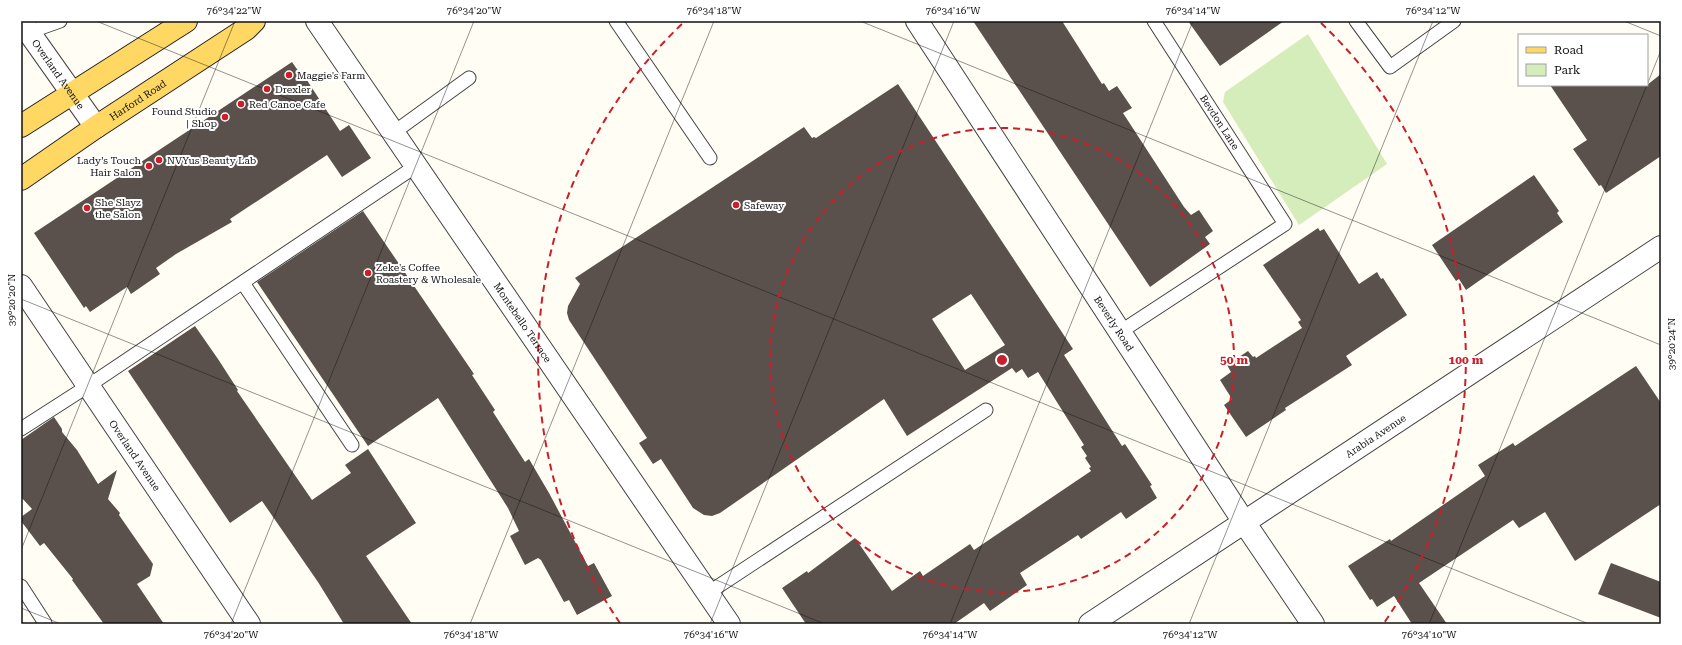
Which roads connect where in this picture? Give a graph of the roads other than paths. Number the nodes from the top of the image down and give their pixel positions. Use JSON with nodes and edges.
{"nodes":[{"id":1,"x":60,"y":21,"type":"edge"},
{"id":2,"x":186,"y":21,"type":"edge"},
{"id":3,"x":254,"y":21,"type":"edge"},
{"id":4,"x":317,"y":21,"type":"edge"},
{"id":5,"x":616,"y":21,"type":"edge"},
{"id":6,"x":917,"y":21,"type":"edge"},
{"id":7,"x":1154,"y":21,"type":"edge"},
{"id":8,"x":1356,"y":21,"type":"edge"},
{"id":9,"x":1454,"y":21,"type":"edge"},
{"id":10,"x":25,"y":26,"type":"edge"},
{"id":11,"x":469,"y":78,"type":"dead end"},
{"id":12,"x":72,"y":93,"type":"junction"},
{"id":13,"x":21,"y":126,"type":"edge"},
{"id":14,"x":96,"y":127,"type":"junction"},
{"id":15,"x":394,"y":133,"type":"junction"},
{"id":16,"x":710,"y":158,"type":"dead end"},
{"id":17,"x":416,"y":166,"type":"junction"},
{"id":18,"x":21,"y":180,"type":"edge"},
{"id":19,"x":1661,"y":247,"type":"edge"},
{"id":20,"x":243,"y":283,"type":"junction"},
{"id":21,"x":21,"y":286,"type":"edge"},
{"id":22,"x":1120,"y":332,"type":"junction"},
{"id":23,"x":88,"y":386,"type":"junction"},
{"id":24,"x":986,"y":410,"type":"dead end"},
{"id":25,"x":21,"y":429,"type":"edge"},
{"id":26,"x":352,"y":445,"type":"dead end"},
{"id":27,"x":1244,"y":522,"type":"junction"},
{"id":28,"x":21,"y":586,"type":"edge"},
{"id":29,"x":708,"y":593,"type":"junction"},
{"id":30,"x":45,"y":623,"type":"dead end"},
{"id":31,"x":249,"y":624,"type":"edge"},
{"id":32,"x":729,"y":624,"type":"edge"},
{"id":33,"x":1090,"y":624,"type":"edge"},
{"id":34,"x":1313,"y":624,"type":"edge"}],
"edges":[{"from":1,"to":10,"type":"lane"},
{"from":2,"to":12,"type":"main road"},
{"from":3,"to":14,"type":"main road","name":"Harford Road"},
{"from":4,"to":15,"type":"street","name":"Montebello Terrace"},
{"from":5,"to":16,"type":"lane"},
{"from":6,"to":22,"type":"street","name":"Beverly Road"},
{"from":7,"to":22,"type":"lane","name":"Bevdon Lane"},
{"from":8,"to":9,"type":"lane"},
{"from":10,"to":12,"type":"street","name":"Overland Avenue"},
{"from":11,"to":15,"type":"lane"},
{"from":12,"to":13,"type":"main road"},
{"from":12,"to":14,"type":"street","name":"Overland Avenue"},
{"from":14,"to":18,"type":"main road","name":"Harford Road"},
{"from":15,"to":17,"type":"street","name":"Montebello Terrace"},
{"from":17,"to":20,"type":"lane"},
{"from":17,"to":29,"type":"street","name":"Montebello Terrace"},
{"from":19,"to":27,"type":"street","name":"Arabia Avenue"},
{"from":20,"to":23,"type":"lane"},
{"from":20,"to":26,"type":"lane"},
{"from":21,"to":23,"type":"street","name":"Overland Avenue"},
{"from":22,"to":27,"type":"street","name":"Beverly Road"},
{"from":23,"to":25,"type":"lane"},
{"from":23,"to":31,"type":"street","name":"Overland Avenue"},
{"from":24,"to":29,"type":"lane"},
{"from":27,"to":33,"type":"street","name":"Arabia Avenue"},
{"from":27,"to":34,"type":"street","name":"Beverly Road"},
{"from":28,"to":30,"type":"lane"},
{"from":29,"to":32,"type":"street","name":"Montebello Terrace"}]}
